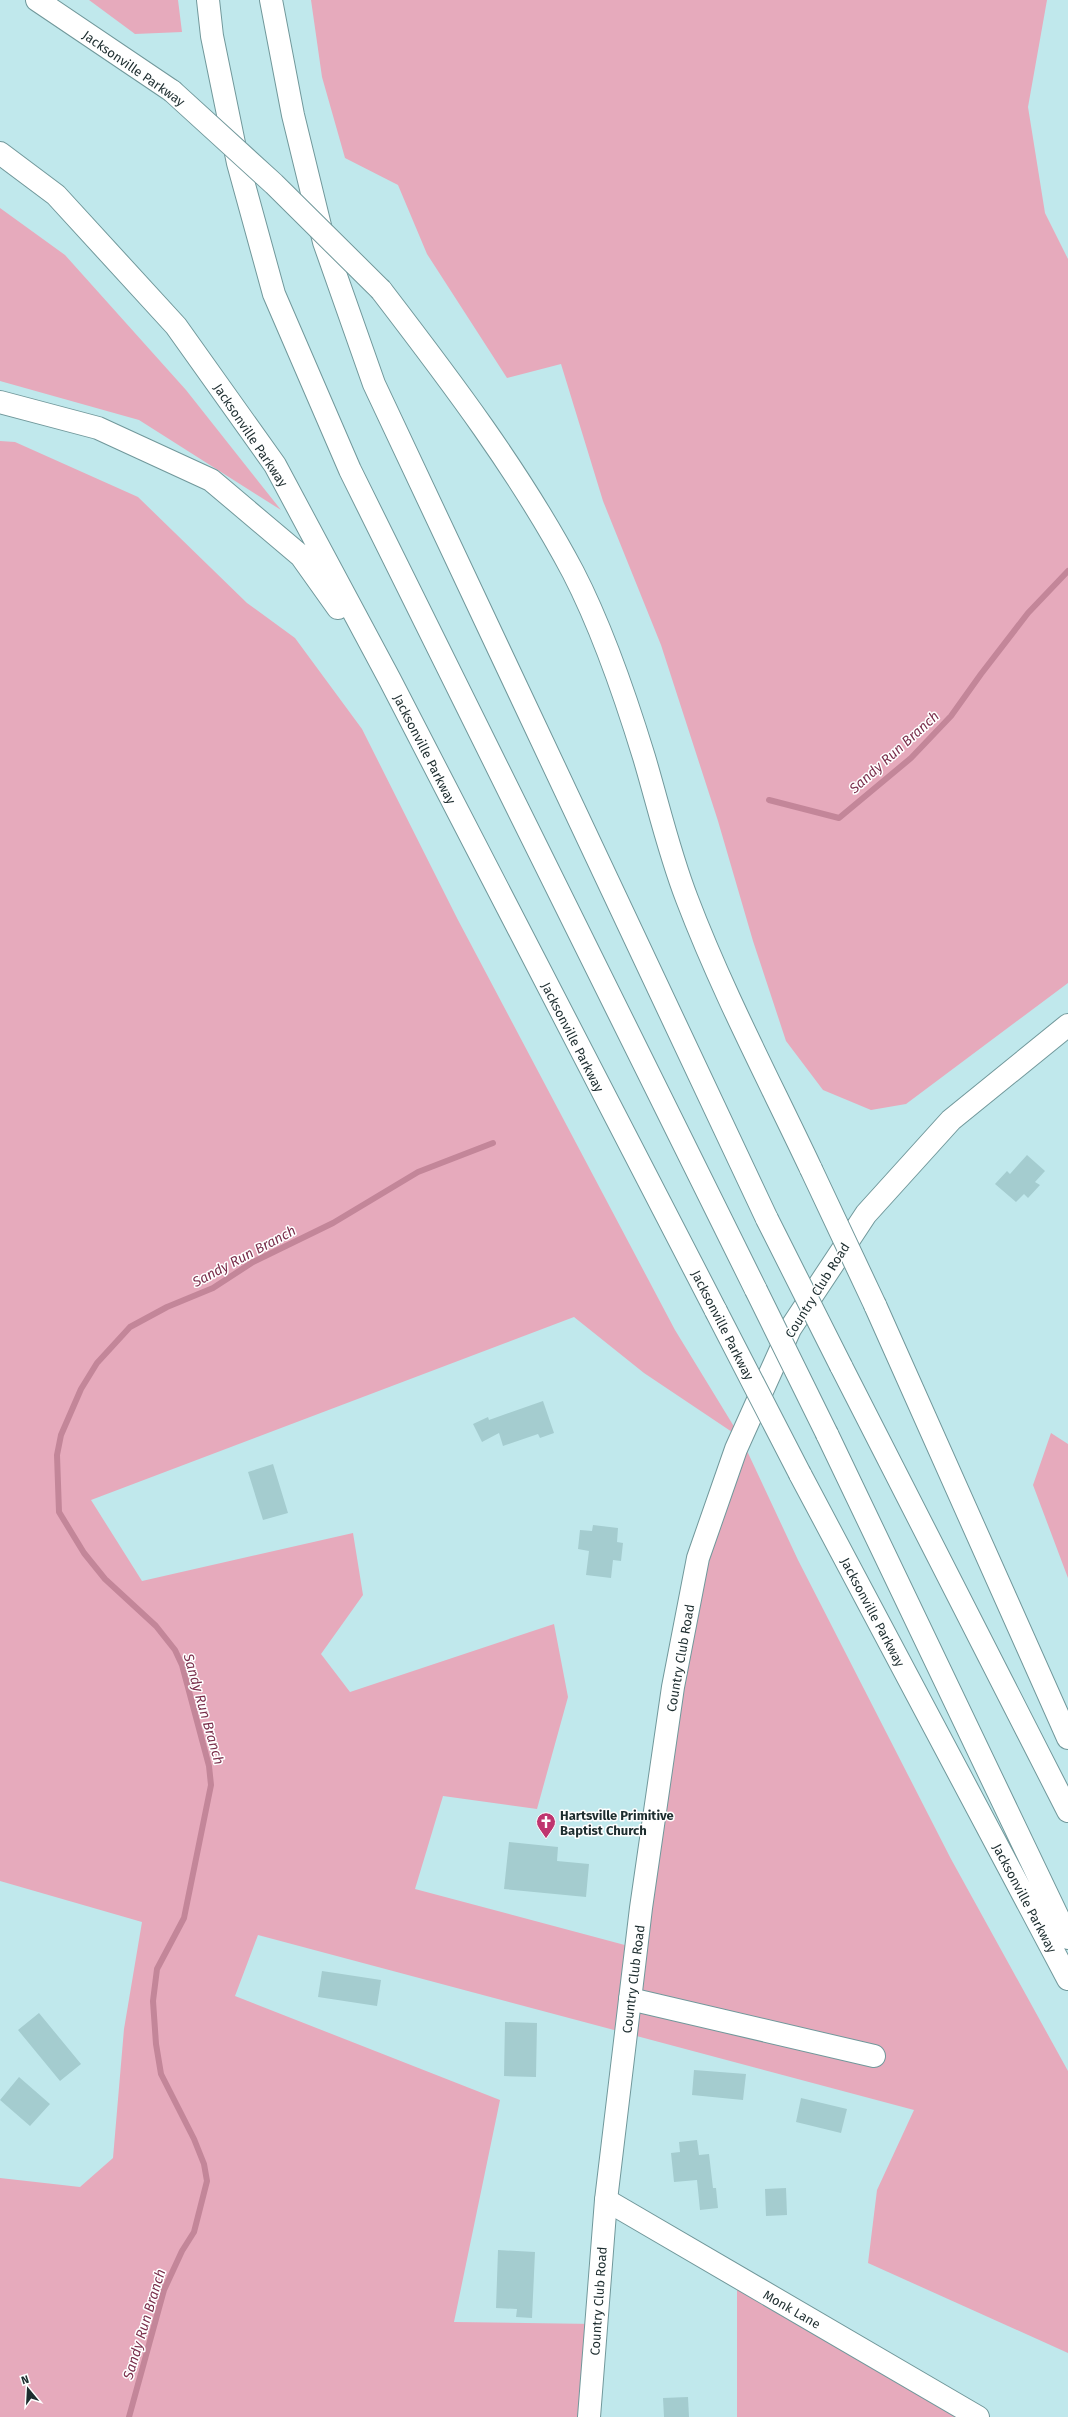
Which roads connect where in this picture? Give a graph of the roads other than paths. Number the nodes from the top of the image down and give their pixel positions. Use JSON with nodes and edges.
{"nodes":[{"id":1,"x":37,"y":0,"type":"edge"},
{"id":2,"x":208,"y":0,"type":"edge"},
{"id":3,"x":271,"y":0,"type":"edge"},
{"id":4,"x":0,"y":153,"type":"edge"},
{"id":5,"x":0,"y":402,"type":"edge"},
{"id":6,"x":390,"y":680,"type":"junction"},
{"id":7,"x":1068,"y":1025,"type":"edge"},
{"id":8,"x":1068,"y":1738,"type":"edge"},
{"id":9,"x":1068,"y":1811,"type":"edge"},
{"id":10,"x":1068,"y":1938,"type":"edge"},
{"id":11,"x":1068,"y":1979,"type":"edge"},
{"id":12,"x":630,"y":1999,"type":"junction"},
{"id":13,"x":874,"y":2056,"type":"dead end"},
{"id":14,"x":606,"y":2200,"type":"junction"},
{"id":15,"x":589,"y":2417,"type":"edge"},
{"id":16,"x":978,"y":2417,"type":"edge"}],
"edges":[{"from":1,"to":8,"type":"main road","name":"Jacksonville Parkway","bridge":true},
{"from":2,"to":10,"type":"main road","bridge":true},
{"from":3,"to":9,"type":"main road","bridge":true},
{"from":4,"to":6,"type":"main road","name":"Jacksonville Parkway"},
{"from":5,"to":6,"type":"main road"},
{"from":6,"to":11,"type":"main road","name":"Jacksonville Parkway","bridge":true},
{"from":7,"to":12,"type":"main road","name":"Country Club Road"},
{"from":12,"to":13,"type":"main road"},
{"from":12,"to":14,"type":"main road","name":"Country Club Road"},
{"from":14,"to":15,"type":"main road","name":"Country Club Road"},
{"from":14,"to":16,"type":"main road","name":"Monk Lane"}]}
